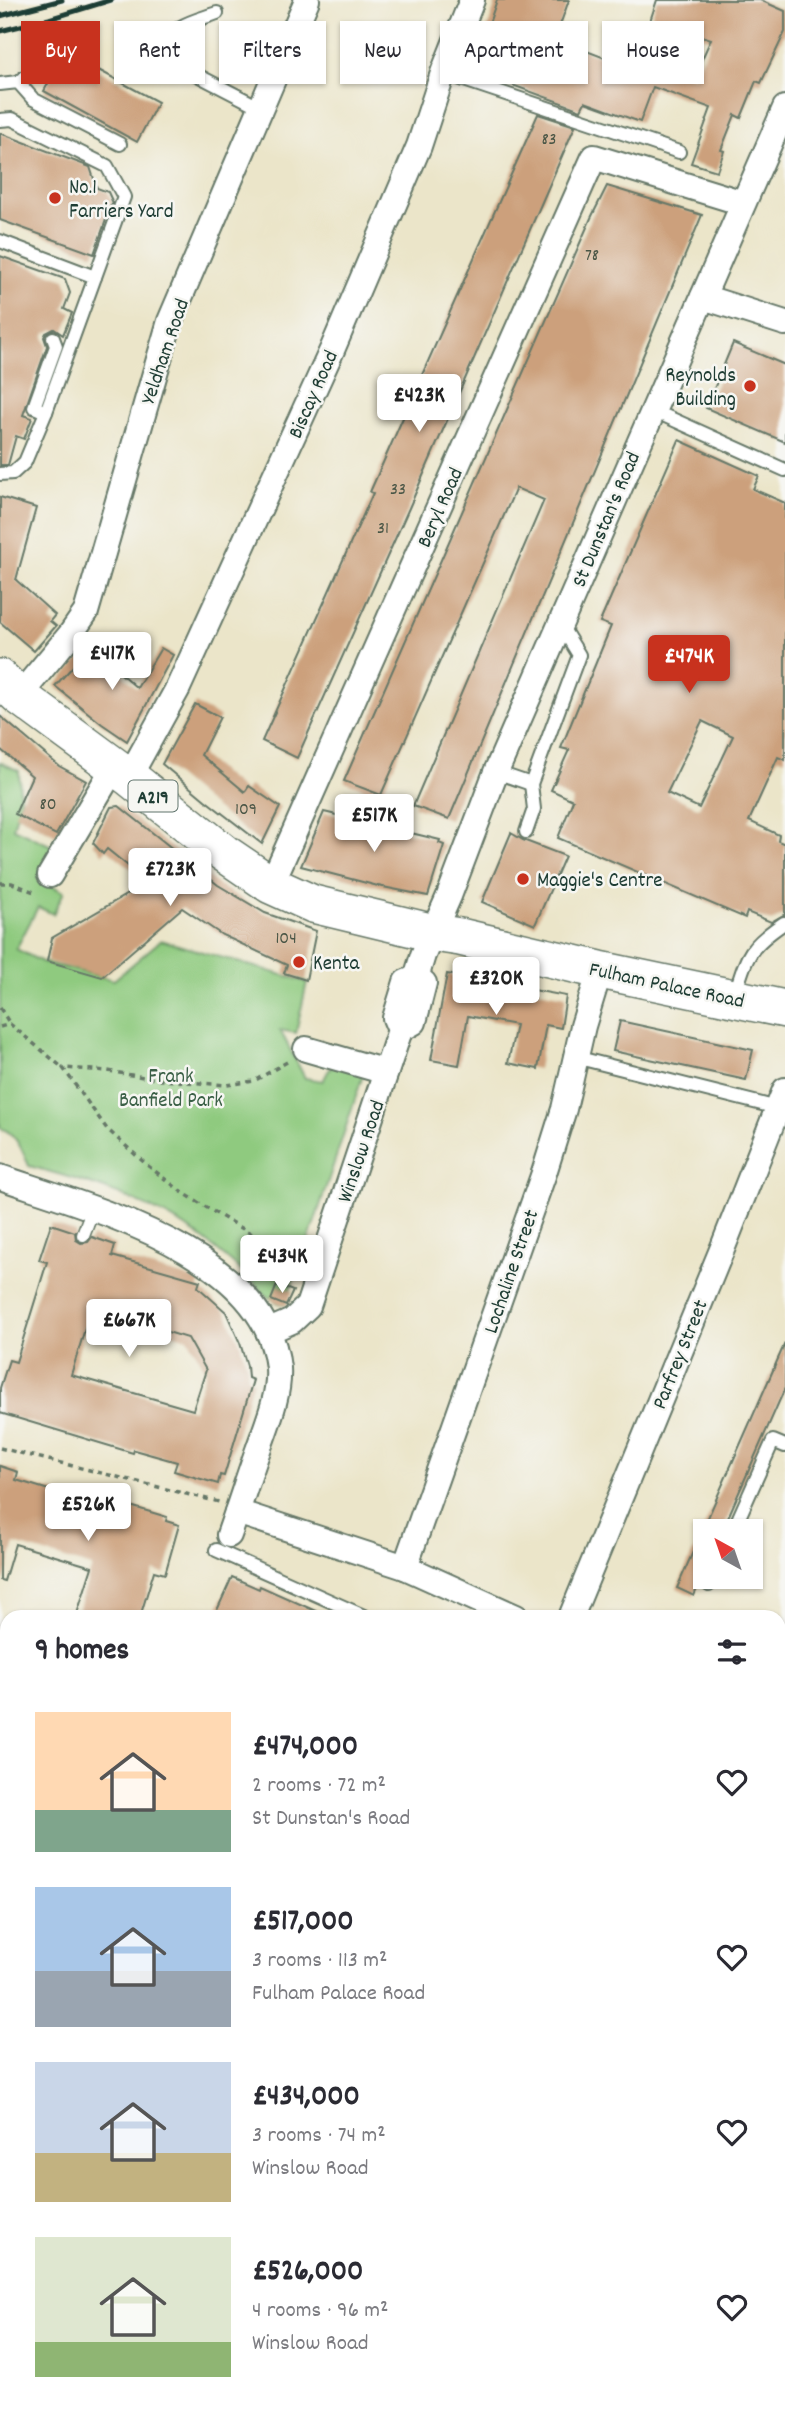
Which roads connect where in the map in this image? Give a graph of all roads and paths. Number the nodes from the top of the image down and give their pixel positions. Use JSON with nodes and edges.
{"nodes":[{"id":1,"x":307,"y":0,"type":"edge"},
{"id":2,"x":472,"y":0,"type":"edge"},
{"id":3,"x":217,"y":13,"type":"dead end"},
{"id":4,"x":464,"y":21,"type":"edge"},
{"id":5,"x":21,"y":80,"type":"edge"},
{"id":6,"x":18,"y":82,"type":"junction"},
{"id":7,"x":440,"y":82,"type":"edge"},
{"id":8,"x":0,"y":84,"type":"edge"},
{"id":9,"x":476,"y":84,"type":"edge"},
{"id":10,"x":261,"y":108,"type":"junction"},
{"id":11,"x":785,"y":108,"type":"edge"},
{"id":12,"x":0,"y":120,"type":"edge"},
{"id":13,"x":120,"y":144,"type":"dead end"},
{"id":14,"x":679,"y":152,"type":"dead end"},
{"id":15,"x":743,"y":203,"type":"junction"},
{"id":16,"x":0,"y":241,"type":"edge"},
{"id":17,"x":95,"y":277,"type":"junction"},
{"id":18,"x":703,"y":298,"type":"junction"},
{"id":19,"x":785,"y":323,"type":"edge"},
{"id":20,"x":53,"y":338,"type":"dead end"},
{"id":21,"x":652,"y":410,"type":"junction"},
{"id":22,"x":46,"y":412,"type":"junction"},
{"id":23,"x":785,"y":470,"type":"edge"},
{"id":24,"x":0,"y":474,"type":"edge"},
{"id":25,"x":560,"y":624,"type":"junction"},
{"id":26,"x":10,"y":687,"type":"edge"},
{"id":27,"x":121,"y":772,"type":"junction"},
{"id":28,"x":496,"y":772,"type":"junction"},
{"id":29,"x":531,"y":785,"type":"junction"},
{"id":30,"x":526,"y":831,"type":"dead end"},
{"id":31,"x":50,"y":875,"type":"dead end"},
{"id":32,"x":271,"y":885,"type":"junction"},
{"id":33,"x":784,"y":923,"type":"edge"},
{"id":34,"x":434,"y":933,"type":"junction"},
{"id":35,"x":600,"y":970,"type":"junction"},
{"id":36,"x":734,"y":997,"type":"junction"},
{"id":37,"x":0,"y":1009,"type":"edge"},
{"id":38,"x":785,"y":1009,"type":"edge"},
{"id":39,"x":10,"y":1024,"type":"junction"},
{"id":40,"x":0,"y":1027,"type":"edge"},
{"id":41,"x":306,"y":1049,"type":"joint"},
{"id":42,"x":575,"y":1057,"type":"junction"},
{"id":43,"x":64,"y":1068,"type":"junction"},
{"id":44,"x":386,"y":1072,"type":"junction"},
{"id":45,"x":782,"y":1099,"type":"edge"},
{"id":46,"x":0,"y":1177,"type":"edge"},
{"id":47,"x":93,"y":1209,"type":"junction"},
{"id":48,"x":83,"y":1235,"type":"dead end"},
{"id":49,"x":319,"y":1269,"type":"junction"},
{"id":50,"x":270,"y":1331,"type":"junction"},
{"id":51,"x":785,"y":1446,"type":"edge"},
{"id":52,"x":0,"y":1448,"type":"edge"},
{"id":53,"x":738,"y":1519,"type":"edge"},
{"id":54,"x":230,"y":1526,"type":"junction"},
{"id":55,"x":405,"y":1567,"type":"junction"},
{"id":56,"x":356,"y":1610,"type":"edge"},
{"id":57,"x":500,"y":1610,"type":"edge"},
{"id":58,"x":574,"y":1610,"type":"edge"}],
"edges":[{"from":1,"to":10,"type":"street","name":"Yeldham Road"},
{"from":2,"to":4,"type":"street","name":"Biscay Road"},
{"from":3,"to":10,"type":"lane"},
{"from":5,"to":6,"type":"lane"},
{"from":6,"to":8,"type":"lane"},
{"from":6,"to":13,"type":"lane"},
{"from":7,"to":27,"type":"street","name":"Biscay Road"},
{"from":9,"to":14,"type":"lane"},
{"from":10,"to":26,"type":"street","name":"Yeldham Road"},
{"from":11,"to":15,"type":"street","name":"St Dunstan's Road"},
{"from":12,"to":17,"type":"lane"},
{"from":15,"to":18,"type":"street","name":"St Dunstan's Road"},
{"from":15,"to":32,"type":"street","name":"Beryl Road"},
{"from":16,"to":17,"type":"lane"},
{"from":17,"to":22,"type":"lane"},
{"from":18,"to":19,"type":"street"},
{"from":18,"to":21,"type":"street","name":"St Dunstan's Road"},
{"from":20,"to":22,"type":"lane"},
{"from":21,"to":23,"type":"lane"},
{"from":21,"to":25,"type":"street","name":"St Dunstan's Road"},
{"from":22,"to":24,"type":"lane"},
{"from":25,"to":28,"type":"street","name":"St Dunstan's Road"},
{"from":25,"to":29,"type":"lane"},
{"from":26,"to":27,"type":"main road","name":"Fulham Palace Road","number":"A219"},
{"from":27,"to":31,"type":"street","name":"Biscay Road"},
{"from":27,"to":32,"type":"main road","name":"Fulham Palace Road","number":"A219"},
{"from":28,"to":29,"type":"lane"},
{"from":28,"to":34,"type":"street","name":"St Dunstan's Road"},
{"from":29,"to":30,"type":"lane"},
{"from":32,"to":34,"type":"main road","name":"Fulham Palace Road","number":"A219"},
{"from":33,"to":36,"type":"lane"},
{"from":34,"to":35,"type":"main road","name":"Fulham Palace Road","number":"A219"},
{"from":34,"to":44,"type":"street","name":"Winslow Road"},
{"from":35,"to":36,"type":"main road","name":"Fulham Palace Road","number":"A219"},
{"from":35,"to":42,"type":"street","name":"Lochaline Street"},
{"from":36,"to":38,"type":"main road","name":"Fulham Palace Road","number":"A219"},
{"from":37,"to":39,"type":"path"},
{"from":39,"to":40,"type":"path"},
{"from":39,"to":43,"type":"path"},
{"from":41,"to":43,"type":"path"},
{"from":41,"to":44,"type":"street"},
{"from":42,"to":45,"type":"lane"},
{"from":42,"to":55,"type":"street","name":"Lochaline Street"},
{"from":43,"to":49,"type":"path"},
{"from":44,"to":49,"type":"street","name":"Winslow Road"},
{"from":45,"to":58,"type":"street","name":"Parfrey Street"},
{"from":46,"to":47,"type":"street"},
{"from":47,"to":48,"type":"lane"},
{"from":47,"to":50,"type":"street"},
{"from":49,"to":50,"type":"street","name":"Winslow Road"},
{"from":50,"to":54,"type":"street"},
{"from":51,"to":53,"type":"lane"},
{"from":52,"to":54,"type":"path"},
{"from":54,"to":55,"type":"street"},
{"from":54,"to":56,"type":"lane"},
{"from":55,"to":57,"type":"street"}]}
